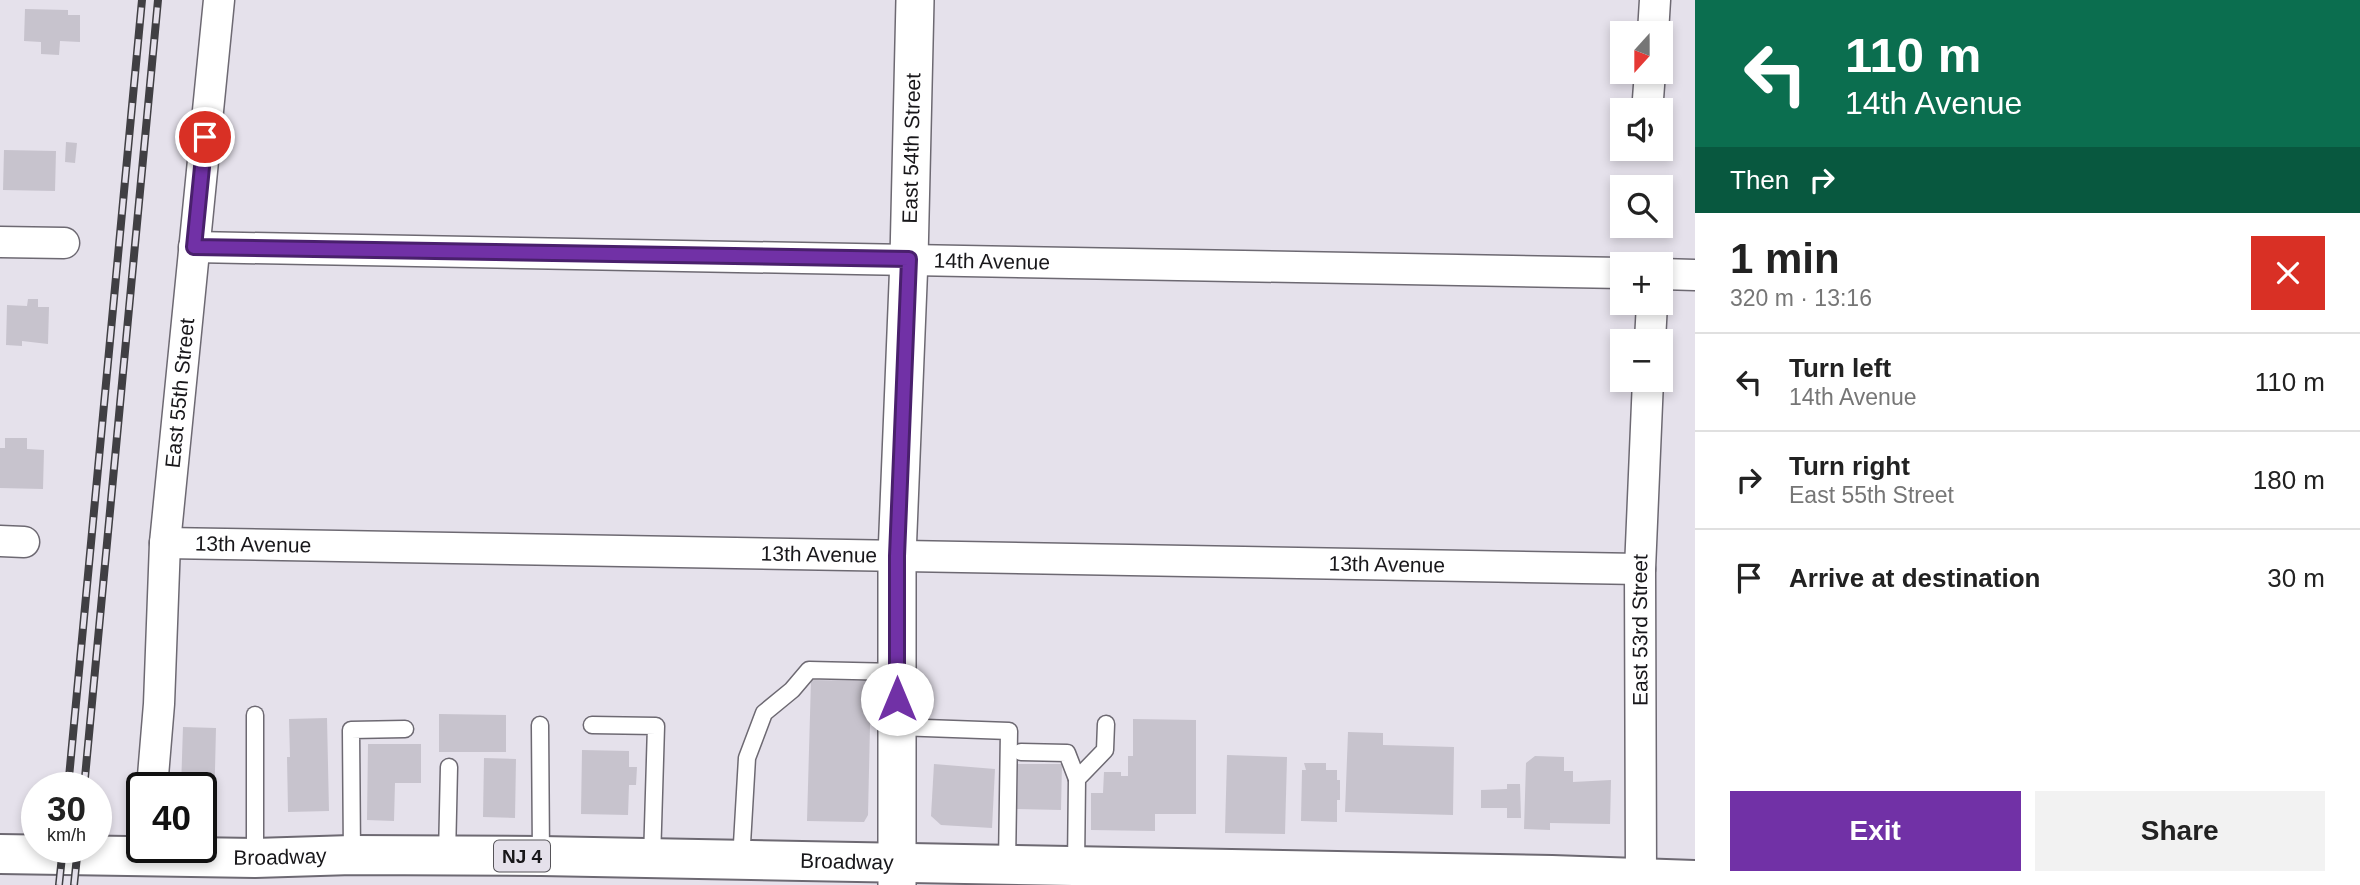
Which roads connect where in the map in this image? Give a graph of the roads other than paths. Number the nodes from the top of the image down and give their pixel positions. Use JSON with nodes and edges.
{"nodes":[{"id":1,"x":219,"y":0,"type":"edge"},
{"id":2,"x":915,"y":0,"type":"edge"},
{"id":3,"x":1655,"y":0,"type":"edge"},
{"id":4,"x":1654,"y":21,"type":"edge"},
{"id":5,"x":0,"y":242,"type":"edge"},
{"id":6,"x":64,"y":243,"type":"dead end"},
{"id":7,"x":194,"y":247,"type":"junction"},
{"id":8,"x":909,"y":259,"type":"junction"},
{"id":9,"x":1610,"y":273,"type":"edge"},
{"id":10,"x":1673,"y":274,"type":"edge"},
{"id":11,"x":1695,"y":275,"type":"edge"},
{"id":12,"x":1647,"y":392,"type":"edge"},
{"id":13,"x":165,"y":543,"type":"junction"},
{"id":14,"x":897,"y":556,"type":"junction"},
{"id":15,"x":1640,"y":569,"type":"junction"},
{"id":16,"x":897,"y":672,"type":"junction"},
{"id":17,"x":255,"y":715,"type":"dead end"},
{"id":18,"x":1106,"y":724,"type":"dead end"},
{"id":19,"x":540,"y":725,"type":"dead end"},
{"id":20,"x":592,"y":725,"type":"dead end"},
{"id":21,"x":897,"y":727,"type":"junction"},
{"id":22,"x":405,"y":729,"type":"dead end"},
{"id":23,"x":1021,"y":752,"type":"dead end"},
{"id":24,"x":449,"y":767,"type":"dead end"},
{"id":25,"x":153,"y":772,"type":"edge"},
{"id":26,"x":1077,"y":779,"type":"junction"},
{"id":27,"x":126,"y":852,"type":"edge"},
{"id":28,"x":0,"y":854,"type":"edge"},
{"id":29,"x":352,"y":855,"type":"junction"},
{"id":30,"x":217,"y":856,"type":"edge"},
{"id":31,"x":447,"y":856,"type":"junction"},
{"id":32,"x":541,"y":856,"type":"junction"},
{"id":33,"x":255,"y":858,"type":"junction"},
{"id":34,"x":652,"y":860,"type":"junction"},
{"id":35,"x":741,"y":861,"type":"junction"},
{"id":36,"x":1007,"y":865,"type":"junction"},
{"id":37,"x":1076,"y":866,"type":"junction"},
{"id":38,"x":897,"y":874,"type":"edge"},
{"id":39,"x":1196,"y":877,"type":"edge"},
{"id":40,"x":1642,"y":878,"type":"junction"},
{"id":41,"x":1552,"y":880,"type":"edge"},
{"id":42,"x":1695,"y":880,"type":"edge"}],
"edges":[{"from":1,"to":7,"type":"street","name":"East 55th Street"},
{"from":2,"to":8,"type":"street","name":"East 54th Street"},
{"from":3,"to":4,"type":"street"},
{"from":5,"to":6,"type":"street"},
{"from":7,"to":8,"type":"street","name":"14th Avenue"},
{"from":7,"to":13,"type":"street","name":"East 55th Street"},
{"from":8,"to":9,"type":"street","name":"14th Avenue"},
{"from":8,"to":14,"type":"street","name":"East 54th Street"},
{"from":10,"to":11,"type":"street"},
{"from":12,"to":15,"type":"street","name":"East 53rd Street"},
{"from":13,"to":14,"type":"street","name":"13th Avenue"},
{"from":13,"to":25,"type":"street","name":"East 55th Street"},
{"from":14,"to":15,"type":"street","name":"13th Avenue"},
{"from":14,"to":16,"type":"street","name":"East 54th Street"},
{"from":15,"to":40,"type":"street","name":"East 53rd Street"},
{"from":16,"to":21,"type":"street","name":"East 54th Street"},
{"from":16,"to":35,"type":"lane"},
{"from":17,"to":33,"type":"lane"},
{"from":18,"to":26,"type":"lane"},
{"from":19,"to":32,"type":"lane"},
{"from":20,"to":34,"type":"lane"},
{"from":21,"to":36,"type":"lane"},
{"from":21,"to":38,"type":"street","name":"East 54th Street"},
{"from":22,"to":29,"type":"lane"},
{"from":23,"to":26,"type":"lane"},
{"from":24,"to":31,"type":"lane"},
{"from":26,"to":37,"type":"lane"},
{"from":27,"to":28,"type":"main road","name":"Broadway","number":"NJ 4"},
{"from":29,"to":31,"type":"main road","name":"Broadway","number":"NJ 4"},
{"from":29,"to":33,"type":"main road","name":"Broadway","number":"NJ 4"},
{"from":30,"to":33,"type":"main road","name":"Broadway","number":"NJ 4"},
{"from":31,"to":32,"type":"main road","name":"Broadway","number":"NJ 4"},
{"from":32,"to":34,"type":"main road","name":"Broadway","number":"NJ 4"},
{"from":34,"to":35,"type":"main road","name":"Broadway","number":"NJ 4"},
{"from":35,"to":38,"type":"main road","name":"Broadway","number":"NJ 4"},
{"from":36,"to":37,"type":"main road","name":"Broadway","number":"NJ 4"},
{"from":36,"to":38,"type":"main road","name":"Broadway","number":"NJ 4"},
{"from":37,"to":39,"type":"main road","name":"Broadway","number":"NJ 4"},
{"from":39,"to":41,"type":"main road","name":"Broadway","number":"NJ 4"},
{"from":40,"to":41,"type":"main road","name":"Broadway","number":"NJ 4"},
{"from":40,"to":42,"type":"main road","name":"Broadway","number":"NJ 4"}]}
